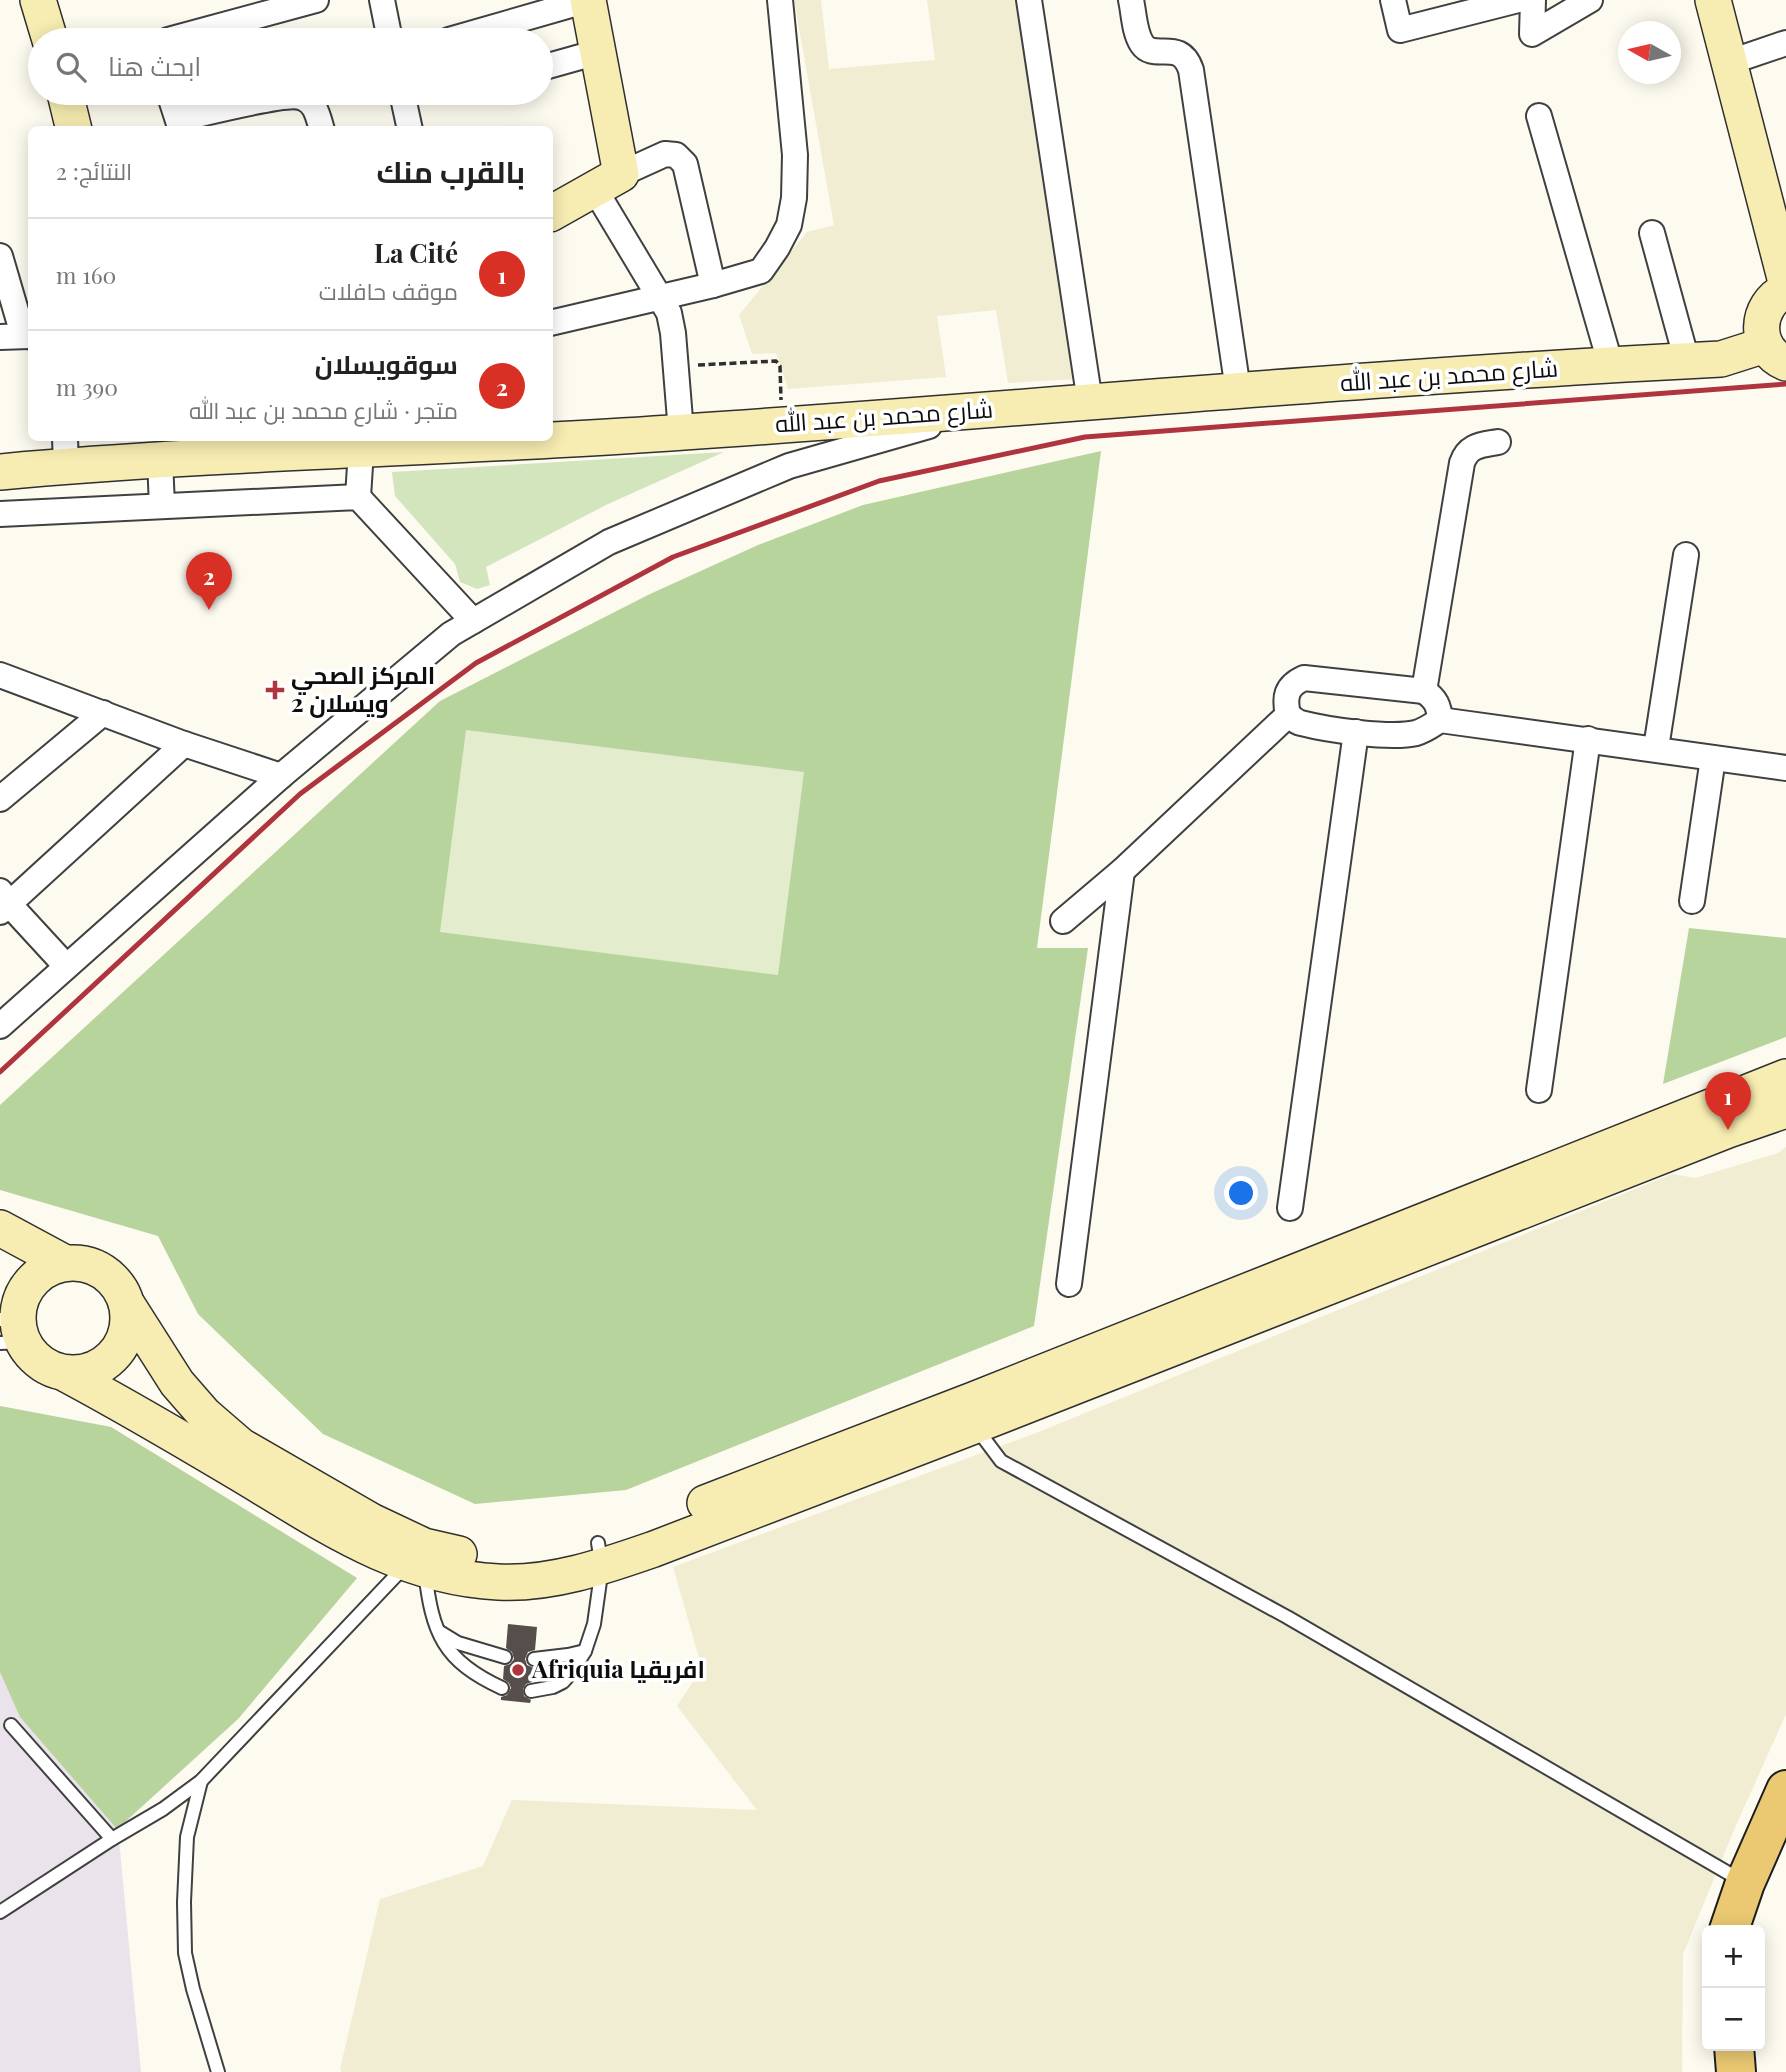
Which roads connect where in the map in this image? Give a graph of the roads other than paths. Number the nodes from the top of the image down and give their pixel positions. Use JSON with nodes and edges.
{"nodes":[{"id":1,"x":38,"y":0,"type":"edge"},
{"id":2,"x":316,"y":0,"type":"edge"},
{"id":3,"x":382,"y":0,"type":"edge"},
{"id":4,"x":588,"y":0,"type":"edge"},
{"id":5,"x":780,"y":0,"type":"edge"},
{"id":6,"x":1029,"y":0,"type":"edge"},
{"id":7,"x":1131,"y":0,"type":"edge"},
{"id":8,"x":1393,"y":0,"type":"edge"},
{"id":9,"x":1518,"y":0,"type":"edge"},
{"id":10,"x":1533,"y":0,"type":"edge"},
{"id":11,"x":1590,"y":0,"type":"edge"},
{"id":12,"x":1713,"y":0,"type":"edge"},
{"id":13,"x":46,"y":28,"type":"edge"},
{"id":14,"x":212,"y":28,"type":"edge"},
{"id":15,"x":388,"y":28,"type":"edge"},
{"id":16,"x":491,"y":28,"type":"edge"},
{"id":17,"x":1786,"y":43,"type":"edge"},
{"id":18,"x":598,"y":52,"type":"junction"},
{"id":19,"x":1730,"y":62,"type":"junction"},
{"id":20,"x":553,"y":65,"type":"edge"},
{"id":21,"x":68,"y":105,"type":"edge"},
{"id":22,"x":173,"y":105,"type":"edge"},
{"id":23,"x":255,"y":105,"type":"edge"},
{"id":24,"x":314,"y":105,"type":"edge"},
{"id":25,"x":405,"y":105,"type":"edge"},
{"id":26,"x":1539,"y":116,"type":"dead end"},
{"id":27,"x":179,"y":124,"type":"edge"},
{"id":28,"x":73,"y":126,"type":"edge"},
{"id":29,"x":321,"y":126,"type":"edge"},
{"id":30,"x":409,"y":126,"type":"edge"},
{"id":31,"x":607,"y":181,"type":"junction"},
{"id":32,"x":553,"y":212,"type":"edge"},
{"id":33,"x":1652,"y":233,"type":"dead end"},
{"id":34,"x":0,"y":256,"type":"edge"},
{"id":35,"x":1786,"y":282,"type":"edge"},
{"id":36,"x":713,"y":285,"type":"junction"},
{"id":37,"x":1786,"y":290,"type":"edge"},
{"id":38,"x":661,"y":298,"type":"junction"},
{"id":39,"x":553,"y":322,"type":"edge"},
{"id":40,"x":28,"y":333,"type":"edge"},
{"id":41,"x":28,"y":336,"type":"edge"},
{"id":42,"x":0,"y":337,"type":"edge"},
{"id":43,"x":1776,"y":354,"type":"edge"},
{"id":44,"x":1687,"y":361,"type":"junction"},
{"id":45,"x":1611,"y":366,"type":"junction"},
{"id":46,"x":1238,"y":390,"type":"junction"},
{"id":47,"x":1090,"y":402,"type":"junction"},
{"id":48,"x":983,"y":410,"type":"junction"},
{"id":49,"x":681,"y":432,"type":"junction"},
{"id":50,"x":553,"y":437,"type":"edge"},
{"id":51,"x":463,"y":441,"type":"edge"},
{"id":52,"x":1499,"y":442,"type":"dead end"},
{"id":53,"x":169,"y":448,"type":"edge"},
{"id":54,"x":361,"y":450,"type":"junction"},
{"id":55,"x":66,"y":452,"type":"edge"},
{"id":56,"x":0,"y":472,"type":"edge"},
{"id":57,"x":358,"y":496,"type":"junction"},
{"id":58,"x":162,"y":506,"type":"junction"},
{"id":59,"x":0,"y":514,"type":"edge"},
{"id":60,"x":1686,"y":555,"type":"dead end"},
{"id":61,"x":473,"y":621,"type":"junction"},
{"id":62,"x":0,"y":675,"type":"edge"},
{"id":63,"x":1424,"y":691,"type":"junction"},
{"id":64,"x":103,"y":713,"type":"junction"},
{"id":65,"x":1287,"y":715,"type":"junction"},
{"id":66,"x":1440,"y":720,"type":"junction"},
{"id":67,"x":1356,"y":732,"type":"junction"},
{"id":68,"x":1588,"y":739,"type":"junction"},
{"id":69,"x":184,"y":744,"type":"junction"},
{"id":70,"x":1656,"y":748,"type":"junction"},
{"id":71,"x":1713,"y":758,"type":"junction"},
{"id":72,"x":1786,"y":768,"type":"edge"},
{"id":73,"x":281,"y":776,"type":"junction"},
{"id":74,"x":0,"y":799,"type":"edge"},
{"id":75,"x":1122,"y":871,"type":"junction"},
{"id":76,"x":1692,"y":901,"type":"dead end"},
{"id":77,"x":3,"y":903,"type":"edge"},
{"id":78,"x":1063,"y":922,"type":"dead end"},
{"id":79,"x":66,"y":966,"type":"junction"},
{"id":80,"x":0,"y":1026,"type":"edge"},
{"id":81,"x":1786,"y":1077,"type":"edge"},
{"id":82,"x":1539,"y":1090,"type":"dead end"},
{"id":83,"x":1786,"y":1110,"type":"edge"},
{"id":84,"x":1290,"y":1208,"type":"dead end"},
{"id":85,"x":0,"y":1228,"type":"edge"},
{"id":86,"x":65,"y":1263,"type":"junction"},
{"id":87,"x":1069,"y":1284,"type":"dead end"},
{"id":88,"x":128,"y":1306,"type":"junction"},
{"id":89,"x":10,"y":1322,"type":"edge"},
{"id":90,"x":66,"y":1374,"type":"junction"},
{"id":91,"x":974,"y":1426,"type":"junction"},
{"id":92,"x":600,"y":1555,"type":"junction"},
{"id":93,"x":418,"y":1560,"type":"junction"},
{"id":94,"x":436,"y":1630,"type":"junction"},
{"id":95,"x":585,"y":1651,"type":"junction"},
{"id":96,"x":505,"y":1657,"type":"dead end"},
{"id":97,"x":534,"y":1659,"type":"dead end"},
{"id":98,"x":502,"y":1688,"type":"dead end"},
{"id":99,"x":531,"y":1691,"type":"dead end"},
{"id":100,"x":11,"y":1725,"type":"dead end"},
{"id":101,"x":201,"y":1781,"type":"junction"},
{"id":102,"x":1786,"y":1790,"type":"edge"},
{"id":103,"x":112,"y":1839,"type":"junction"},
{"id":104,"x":1786,"y":1849,"type":"edge"},
{"id":105,"x":1745,"y":1883,"type":"junction"},
{"id":106,"x":0,"y":1912,"type":"edge"},
{"id":107,"x":1731,"y":1925,"type":"edge"},
{"id":108,"x":1758,"y":1925,"type":"edge"},
{"id":109,"x":1711,"y":2051,"type":"edge"},
{"id":110,"x":1734,"y":2051,"type":"edge"},
{"id":111,"x":218,"y":2072,"type":"edge"},
{"id":112,"x":1712,"y":2072,"type":"edge"},
{"id":113,"x":1736,"y":2072,"type":"edge"}],
"edges":[{"from":1,"to":13,"type":"street"},
{"from":2,"to":14,"type":"street"},
{"from":3,"to":15,"type":"street"},
{"from":4,"to":16,"type":"street"},
{"from":4,"to":18,"type":"street"},
{"from":5,"to":36,"type":"street"},
{"from":6,"to":47,"type":"street"},
{"from":7,"to":46,"type":"street"},
{"from":8,"to":9,"type":"street"},
{"from":10,"to":11,"type":"street"},
{"from":12,"to":19,"type":"street"},
{"from":17,"to":19,"type":"street"},
{"from":18,"to":20,"type":"street"},
{"from":18,"to":31,"type":"street"},
{"from":19,"to":35,"type":"street"},
{"from":21,"to":28,"type":"street"},
{"from":22,"to":27,"type":"street"},
{"from":23,"to":27,"type":"street"},
{"from":24,"to":29,"type":"street"},
{"from":25,"to":30,"type":"street"},
{"from":26,"to":45,"type":"street"},
{"from":31,"to":32,"type":"street"},
{"from":31,"to":36,"type":"street"},
{"from":31,"to":38,"type":"street"},
{"from":33,"to":44,"type":"street"},
{"from":34,"to":40,"type":"street"},
{"from":36,"to":38,"type":"street"},
{"from":37,"to":43,"type":"street"},
{"from":38,"to":39,"type":"street"},
{"from":38,"to":49,"type":"street"},
{"from":41,"to":42,"type":"street"},
{"from":43,"to":44,"type":"street","name":"شارع محمد بن عبد الله"},
{"from":44,"to":45,"type":"street","name":"شارع محمد بن عبد الله"},
{"from":45,"to":46,"type":"street","name":"شارع محمد بن عبد الله"},
{"from":46,"to":47,"type":"street","name":"شارع محمد بن عبد الله"},
{"from":47,"to":48,"type":"street","name":"شارع محمد بن عبد الله"},
{"from":48,"to":49,"type":"street","name":"شارع محمد بن عبد الله"},
{"from":48,"to":61,"type":"street"},
{"from":49,"to":50,"type":"street","name":"شارع محمد بن عبد الله"},
{"from":51,"to":54,"type":"street","name":"شارع محمد بن عبد الله"},
{"from":52,"to":63,"type":"street"},
{"from":53,"to":54,"type":"street","name":"شارع محمد بن عبد الله"},
{"from":53,"to":55,"type":"street","name":"شارع محمد بن عبد الله"},
{"from":53,"to":58,"type":"street"},
{"from":54,"to":57,"type":"street"},
{"from":55,"to":56,"type":"street","name":"شارع محمد بن عبد الله"},
{"from":57,"to":58,"type":"street"},
{"from":57,"to":61,"type":"street"},
{"from":58,"to":59,"type":"street"},
{"from":60,"to":70,"type":"street"},
{"from":61,"to":73,"type":"street"},
{"from":62,"to":64,"type":"street"},
{"from":63,"to":65,"type":"street"},
{"from":63,"to":66,"type":"street"},
{"from":64,"to":69,"type":"street"},
{"from":64,"to":74,"type":"street"},
{"from":65,"to":67,"type":"street"},
{"from":65,"to":75,"type":"street"},
{"from":66,"to":67,"type":"street"},
{"from":66,"to":68,"type":"street"},
{"from":67,"to":84,"type":"street"},
{"from":68,"to":70,"type":"street"},
{"from":68,"to":82,"type":"street"},
{"from":69,"to":73,"type":"street"},
{"from":69,"to":77,"type":"street"},
{"from":70,"to":71,"type":"street"},
{"from":71,"to":72,"type":"street"},
{"from":71,"to":76,"type":"street"},
{"from":73,"to":79,"type":"street"},
{"from":75,"to":78,"type":"street"},
{"from":75,"to":87,"type":"street"},
{"from":77,"to":79,"type":"street"},
{"from":79,"to":80,"type":"street"},
{"from":81,"to":92,"type":"street"},
{"from":83,"to":91,"type":"street"},
{"from":85,"to":86,"type":"street"},
{"from":86,"to":88,"type":"street"},
{"from":86,"to":89,"type":"street"},
{"from":88,"to":90,"type":"street"},
{"from":88,"to":93,"type":"street"},
{"from":89,"to":90,"type":"street"},
{"from":90,"to":93,"type":"street"},
{"from":91,"to":92,"type":"street"},
{"from":91,"to":105,"type":"lane"},
{"from":92,"to":93,"type":"street"},
{"from":92,"to":95,"type":"lane"},
{"from":93,"to":94,"type":"lane"},
{"from":93,"to":101,"type":"lane"},
{"from":94,"to":96,"type":"lane"},
{"from":94,"to":98,"type":"lane"},
{"from":95,"to":97,"type":"lane"},
{"from":95,"to":99,"type":"lane"},
{"from":100,"to":103,"type":"lane"},
{"from":101,"to":103,"type":"lane"},
{"from":101,"to":111,"type":"lane"},
{"from":102,"to":105,"type":"main road"},
{"from":103,"to":106,"type":"lane"},
{"from":104,"to":108,"type":"main road"},
{"from":105,"to":107,"type":"main road"},
{"from":109,"to":112,"type":"main road"},
{"from":110,"to":113,"type":"main road"}]}
